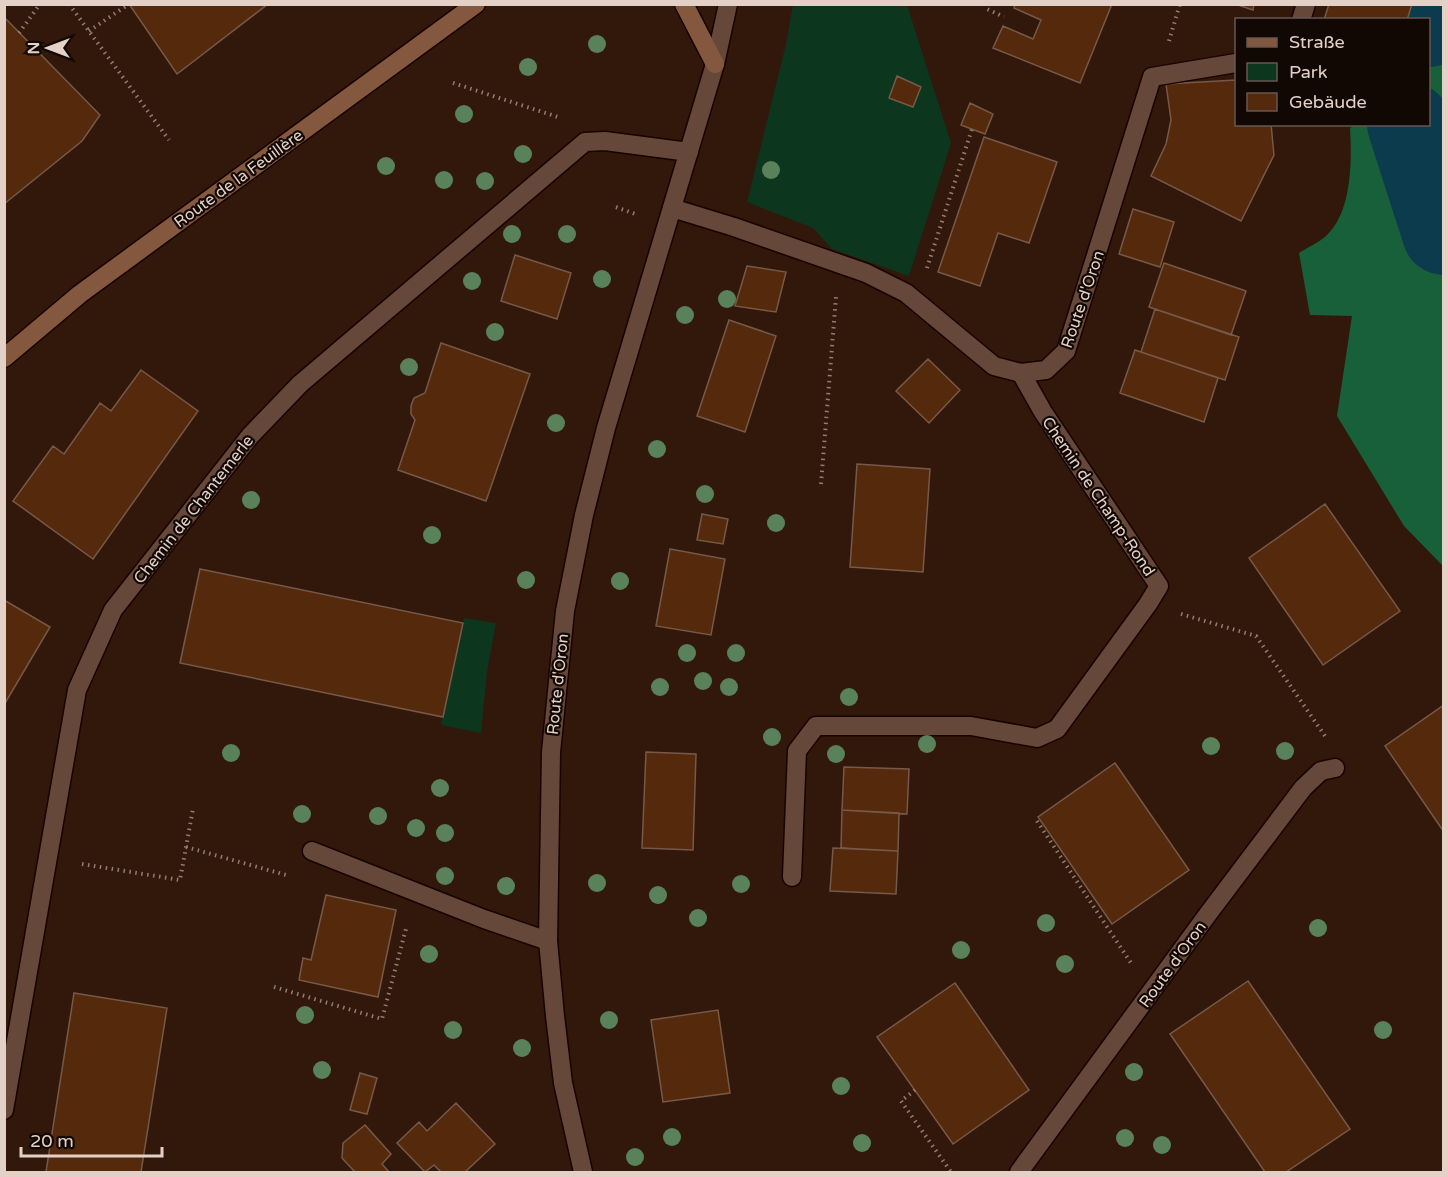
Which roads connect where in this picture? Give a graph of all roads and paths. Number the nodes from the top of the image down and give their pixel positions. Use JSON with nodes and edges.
{"nodes":[{"id":1,"x":40,"y":4,"type":"edge"},
{"id":2,"x":69,"y":4,"type":"edge"},
{"id":3,"x":129,"y":4,"type":"edge"},
{"id":4,"x":476,"y":4,"type":"edge"},
{"id":5,"x":684,"y":4,"type":"edge"},
{"id":6,"x":728,"y":4,"type":"edge"},
{"id":7,"x":989,"y":4,"type":"edge"},
{"id":8,"x":1004,"y":17,"type":"dead end"},
{"id":9,"x":89,"y":31,"type":"junction"},
{"id":10,"x":19,"y":33,"type":"dead end"},
{"id":11,"x":1235,"y":63,"type":"edge"},
{"id":12,"x":715,"y":64,"type":"junction"},
{"id":13,"x":453,"y":83,"type":"dead end"},
{"id":14,"x":972,"y":129,"type":"dead end"},
{"id":15,"x":169,"y":140,"type":"dead end"},
{"id":16,"x":585,"y":142,"type":"junction"},
{"id":17,"x":689,"y":152,"type":"junction"},
{"id":18,"x":672,"y":208,"type":"junction"},
{"id":19,"x":838,"y":263,"type":"junction"},
{"id":20,"x":916,"y":301,"type":"junction"},
{"id":21,"x":4,"y":358,"type":"edge"},
{"id":22,"x":1022,"y":373,"type":"junction"},
{"id":23,"x":821,"y":484,"type":"dead end"},
{"id":24,"x":1148,"y":604,"type":"junction"},
{"id":25,"x":1335,"y":768,"type":"joint"},
{"id":26,"x":193,"y":809,"type":"dead end"},
{"id":27,"x":1037,"y":821,"type":"dead end"},
{"id":28,"x":186,"y":847,"type":"junction"},
{"id":29,"x":312,"y":851,"type":"dead end"},
{"id":30,"x":73,"y":869,"type":"dead end"},
{"id":31,"x":293,"y":877,"type":"dead end"},
{"id":32,"x":792,"y":877,"type":"dead end"},
{"id":33,"x":416,"y":892,"type":"junction"},
{"id":34,"x":548,"y":941,"type":"junction"},
{"id":35,"x":1159,"y":982,"type":"junction"},
{"id":36,"x":274,"y":987,"type":"dead end"},
{"id":37,"x":915,"y":1090,"type":"dead end"},
{"id":38,"x":4,"y":1110,"type":"edge"},
{"id":39,"x":583,"y":1173,"type":"edge"},
{"id":40,"x":951,"y":1173,"type":"edge"},
{"id":41,"x":1019,"y":1173,"type":"edge"}],
"edges":[{"from":1,"to":10,"type":"path"},
{"from":2,"to":9,"type":"path"},
{"from":3,"to":9,"type":"path"},
{"from":4,"to":21,"type":"main road","name":"Route de la Feuillère"},
{"from":5,"to":12,"type":"main road"},
{"from":6,"to":12,"type":"street","name":"Route d'Oron"},
{"from":7,"to":8,"type":"path"},
{"from":9,"to":15,"type":"path"},
{"from":11,"to":22,"type":"street","name":"Route d'Oron"},
{"from":12,"to":17,"type":"street","name":"Route d'Oron"},
{"from":13,"to":16,"type":"path"},
{"from":14,"to":20,"type":"path"},
{"from":16,"to":17,"type":"street"},
{"from":16,"to":38,"type":"street","name":"Chemin de Chantemerle"},
{"from":17,"to":18,"type":"street","name":"Route d'Oron"},
{"from":18,"to":19,"type":"street","name":"Route d'Oron"},
{"from":18,"to":34,"type":"street","name":"Route d'Oron"},
{"from":19,"to":20,"type":"street","name":"Route d'Oron"},
{"from":19,"to":23,"type":"path"},
{"from":20,"to":22,"type":"street","name":"Route d'Oron"},
{"from":22,"to":24,"type":"street","name":"Chemin de Champ-Rond"},
{"from":24,"to":25,"type":"path"},
{"from":24,"to":32,"type":"street","name":"Chemin de Champ-Rond"},
{"from":25,"to":35,"type":"street","name":"Route d'Oron"},
{"from":26,"to":28,"type":"path"},
{"from":27,"to":35,"type":"path"},
{"from":28,"to":30,"type":"path"},
{"from":28,"to":31,"type":"path"},
{"from":29,"to":33,"type":"street"},
{"from":33,"to":34,"type":"street"},
{"from":33,"to":36,"type":"path"},
{"from":34,"to":39,"type":"street","name":"Route d'Oron"},
{"from":35,"to":41,"type":"street","name":"Route d'Oron"},
{"from":37,"to":40,"type":"path"}]}
